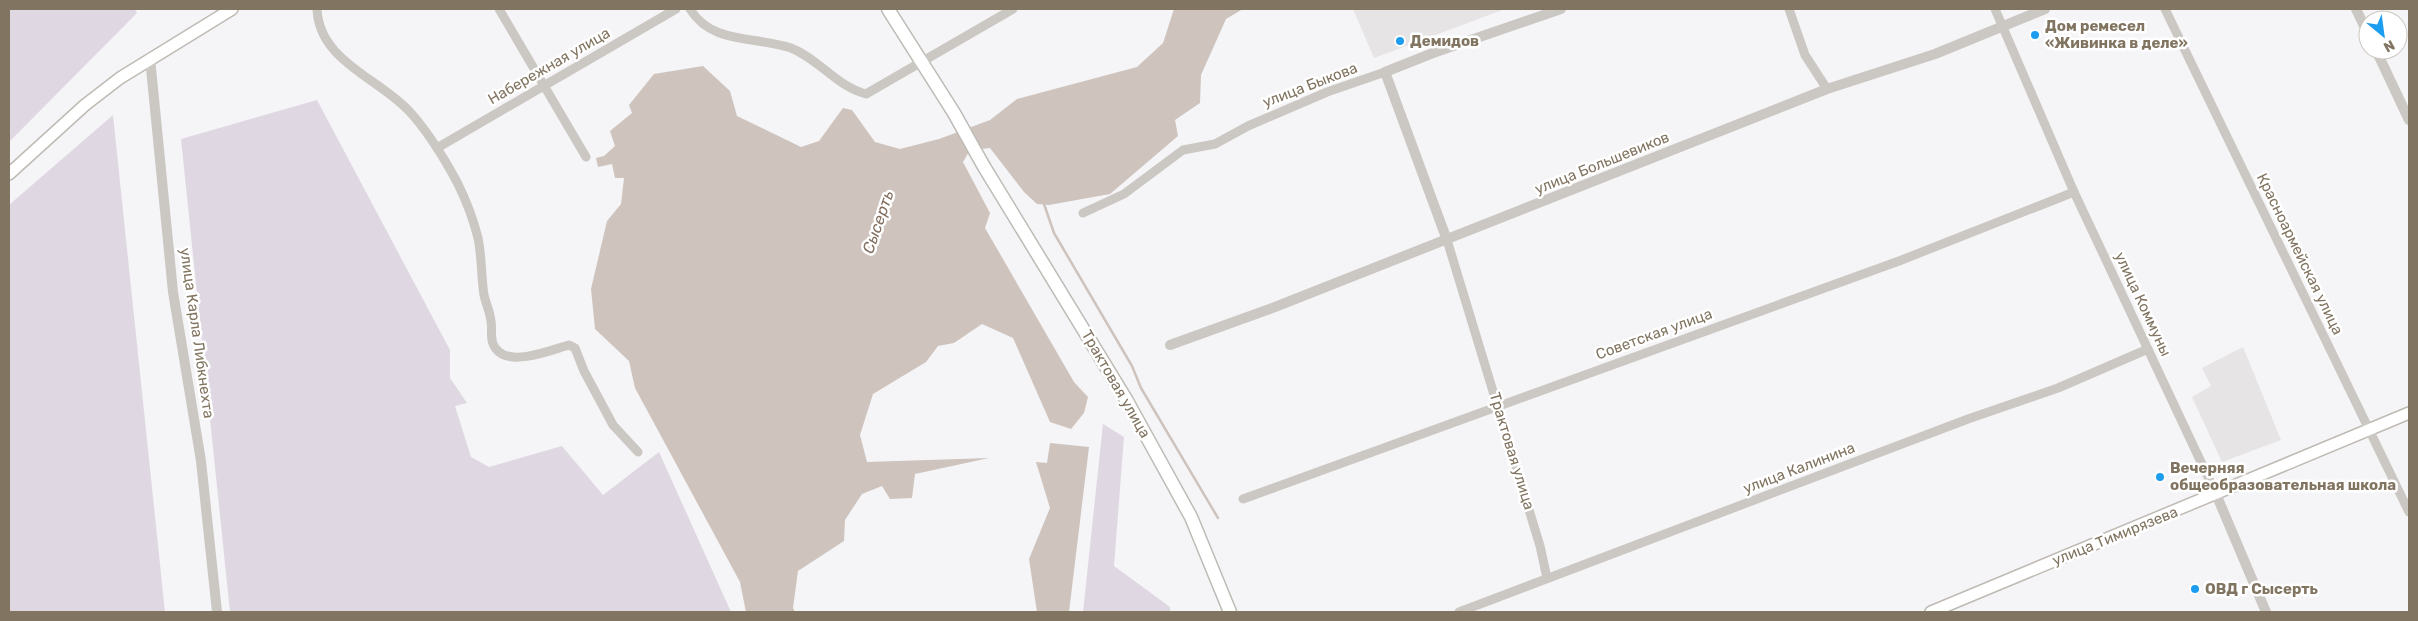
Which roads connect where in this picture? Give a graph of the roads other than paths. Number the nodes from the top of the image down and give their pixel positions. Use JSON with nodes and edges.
{"nodes":[{"id":1,"x":232,"y":9,"type":"edge"},
{"id":2,"x":317,"y":9,"type":"edge"},
{"id":3,"x":499,"y":9,"type":"edge"},
{"id":4,"x":676,"y":9,"type":"edge"},
{"id":5,"x":690,"y":9,"type":"edge"},
{"id":6,"x":888,"y":9,"type":"edge"},
{"id":7,"x":1013,"y":9,"type":"edge"},
{"id":8,"x":1561,"y":9,"type":"edge"},
{"id":9,"x":1789,"y":9,"type":"edge"},
{"id":10,"x":1995,"y":9,"type":"edge"},
{"id":11,"x":2045,"y":9,"type":"edge"},
{"id":12,"x":2165,"y":9,"type":"edge"},
{"id":13,"x":2002,"y":25,"type":"junction"},
{"id":14,"x":150,"y":58,"type":"junction"},
{"id":15,"x":2381,"y":60,"type":"edge"},
{"id":16,"x":920,"y":62,"type":"junction"},
{"id":17,"x":1385,"y":72,"type":"junction"},
{"id":18,"x":544,"y":85,"type":"junction"},
{"id":19,"x":1827,"y":89,"type":"junction"},
{"id":20,"x":2409,"y":120,"type":"edge"},
{"id":21,"x":437,"y":148,"type":"junction"},
{"id":22,"x":586,"y":156,"type":"dead end"},
{"id":23,"x":9,"y":174,"type":"edge"},
{"id":24,"x":2074,"y":192,"type":"junction"},
{"id":25,"x":1083,"y":213,"type":"dead end"},
{"id":26,"x":1447,"y":240,"type":"junction"},
{"id":27,"x":1170,"y":345,"type":"dead end"},
{"id":28,"x":2148,"y":349,"type":"junction"},
{"id":29,"x":1498,"y":405,"type":"junction"},
{"id":30,"x":2409,"y":413,"type":"edge"},
{"id":31,"x":2370,"y":429,"type":"junction"},
{"id":32,"x":638,"y":452,"type":"dead end"},
{"id":33,"x":2216,"y":494,"type":"junction"},
{"id":34,"x":1243,"y":498,"type":"dead end"},
{"id":35,"x":2409,"y":512,"type":"edge"},
{"id":36,"x":1547,"y":578,"type":"junction"},
{"id":37,"x":217,"y":612,"type":"edge"},
{"id":38,"x":1230,"y":612,"type":"edge"},
{"id":39,"x":1459,"y":612,"type":"edge"},
{"id":40,"x":1931,"y":612,"type":"edge"},
{"id":41,"x":2266,"y":612,"type":"edge"}],
"edges":[{"from":1,"to":14,"type":"main road"},
{"from":2,"to":21,"type":"street"},
{"from":3,"to":18,"type":"street"},
{"from":4,"to":18,"type":"street","name":"Набережная улица"},
{"from":5,"to":16,"type":"street"},
{"from":6,"to":16,"type":"main road","name":"Трактовая улица"},
{"from":7,"to":16,"type":"street"},
{"from":8,"to":17,"type":"street","name":"улица Быкова"},
{"from":9,"to":19,"type":"street"},
{"from":10,"to":13,"type":"street","name":"улица Коммуны"},
{"from":11,"to":13,"type":"street","name":"улица Большевиков"},
{"from":12,"to":31,"type":"street","name":"Красноармейская улица"},
{"from":13,"to":19,"type":"street","name":"улица Большевиков"},
{"from":13,"to":24,"type":"street","name":"улица Коммуны"},
{"from":14,"to":23,"type":"main road"},
{"from":14,"to":37,"type":"street","name":"улица Карла Либкнехта"},
{"from":15,"to":20,"type":"street"},
{"from":16,"to":38,"type":"main road","name":"Трактовая улица"},
{"from":17,"to":25,"type":"street","name":"улица Быкова"},
{"from":17,"to":26,"type":"street"},
{"from":18,"to":21,"type":"street","name":"Набережная улица"},
{"from":18,"to":22,"type":"street"},
{"from":19,"to":26,"type":"street","name":"улица Большевиков"},
{"from":21,"to":32,"type":"street"},
{"from":24,"to":28,"type":"street","name":"улица Коммуны"},
{"from":24,"to":29,"type":"street","name":"Советская улица"},
{"from":26,"to":27,"type":"street","name":"улица Большевиков"},
{"from":26,"to":29,"type":"street","name":"Трактовая улица"},
{"from":28,"to":33,"type":"street","name":"улица Коммуны"},
{"from":28,"to":36,"type":"street","name":"улица Калинина"},
{"from":29,"to":34,"type":"street","name":"Советская улица"},
{"from":29,"to":36,"type":"street","name":"Трактовая улица"},
{"from":30,"to":31,"type":"main road","name":"улица Тимирязева"},
{"from":31,"to":33,"type":"main road","name":"улица Тимирязева"},
{"from":31,"to":35,"type":"street","name":"Красноармейская улица"},
{"from":33,"to":40,"type":"main road","name":"улица Тимирязева"},
{"from":33,"to":41,"type":"street","name":"улица Коммуны"},
{"from":36,"to":39,"type":"street","name":"улица Калинина"}]}
